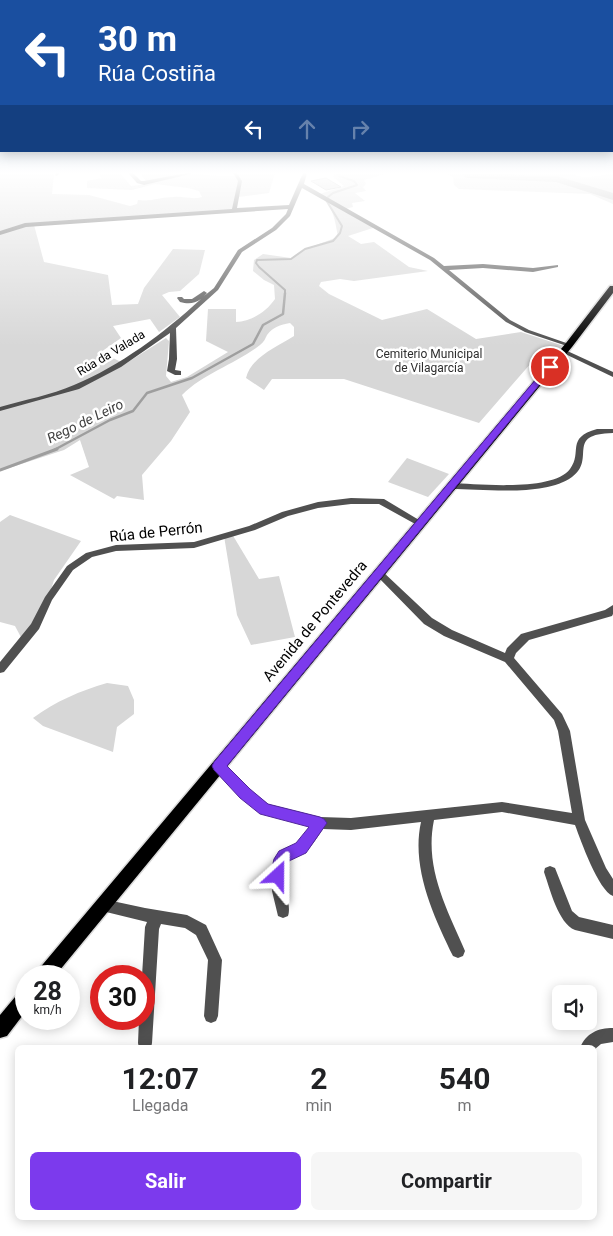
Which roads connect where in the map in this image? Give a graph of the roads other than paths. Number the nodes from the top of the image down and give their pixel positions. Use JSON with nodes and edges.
{"nodes":[{"id":1,"x":270,"y":231,"type":"edge"},
{"id":2,"x":383,"y":231,"type":"edge"},
{"id":3,"x":556,"y":266,"type":"dead end"},
{"id":4,"x":444,"y":268,"type":"junction"},
{"id":5,"x":227,"y":272,"type":"junction"},
{"id":6,"x":613,"y":288,"type":"edge"},
{"id":7,"x":180,"y":298,"type":"dead end"},
{"id":8,"x":173,"y":328,"type":"junction"},
{"id":9,"x":566,"y":348,"type":"junction"},
{"id":10,"x":178,"y":373,"type":"dead end"},
{"id":11,"x":613,"y":375,"type":"edge"},
{"id":12,"x":0,"y":409,"type":"edge"},
{"id":13,"x":613,"y":431,"type":"edge"},
{"id":14,"x":451,"y":486,"type":"junction"},
{"id":15,"x":420,"y":523,"type":"junction"},
{"id":16,"x":379,"y":573,"type":"junction"},
{"id":17,"x":613,"y":609,"type":"edge"},
{"id":18,"x":509,"y":659,"type":"junction"},
{"id":19,"x":0,"y":669,"type":"edge"},
{"id":20,"x":218,"y":766,"type":"junction"},
{"id":21,"x":429,"y":815,"type":"junction"},
{"id":22,"x":579,"y":820,"type":"junction"},
{"id":23,"x":320,"y":823,"type":"junction"},
{"id":24,"x":550,"y":872,"type":"dead end"},
{"id":25,"x":613,"y":890,"type":"edge"},
{"id":26,"x":103,"y":904,"type":"junction"},
{"id":27,"x":283,"y":910,"type":"dead end"},
{"id":28,"x":158,"y":917,"type":"junction"},
{"id":29,"x":613,"y":932,"type":"edge"},
{"id":30,"x":458,"y":951,"type":"dead end"},
{"id":31,"x":53,"y":965,"type":"edge"},
{"id":32,"x":15,"y":1011,"type":"edge"},
{"id":33,"x":211,"y":1016,"type":"dead end"},
{"id":34,"x":0,"y":1029,"type":"edge"},
{"id":35,"x":613,"y":1035,"type":"edge"},
{"id":36,"x":145,"y":1043,"type":"dead end"},
{"id":37,"x":588,"y":1045,"type":"edge"}],
"edges":[{"from":1,"to":5,"type":"street","name":"Rúa da Valada"},
{"from":2,"to":4,"type":"street"},
{"from":3,"to":4,"type":"street"},
{"from":4,"to":9,"type":"street"},
{"from":5,"to":7,"type":"street","name":"Rúa da Valada"},
{"from":5,"to":8,"type":"street","name":"Rúa da Valada"},
{"from":6,"to":9,"type":"main road","name":"Avenida de Pontevedra"},
{"from":8,"to":10,"type":"street"},
{"from":8,"to":12,"type":"street","name":"Rúa da Valada"},
{"from":9,"to":11,"type":"street"},
{"from":9,"to":14,"type":"main road","name":"Avenida de Pontevedra"},
{"from":13,"to":14,"type":"street"},
{"from":14,"to":15,"type":"main road","name":"Avenida de Pontevedra"},
{"from":15,"to":16,"type":"main road","name":"Avenida de Pontevedra"},
{"from":15,"to":19,"type":"street","name":"Rúa de Perrón"},
{"from":16,"to":18,"type":"street"},
{"from":16,"to":20,"type":"main road","name":"Avenida de Pontevedra"},
{"from":17,"to":18,"type":"street"},
{"from":18,"to":22,"type":"street"},
{"from":20,"to":23,"type":"street"},
{"from":20,"to":26,"type":"main road","name":"Avenida de Pontevedra"},
{"from":21,"to":22,"type":"street"},
{"from":21,"to":23,"type":"street"},
{"from":21,"to":30,"type":"street"},
{"from":22,"to":25,"type":"street"},
{"from":23,"to":27,"type":"street"},
{"from":24,"to":29,"type":"street"},
{"from":26,"to":28,"type":"street"},
{"from":26,"to":31,"type":"main road","name":"Avenida de Pontevedra"},
{"from":28,"to":33,"type":"street"},
{"from":28,"to":36,"type":"street"},
{"from":32,"to":34,"type":"main road"},
{"from":35,"to":37,"type":"street"}]}
